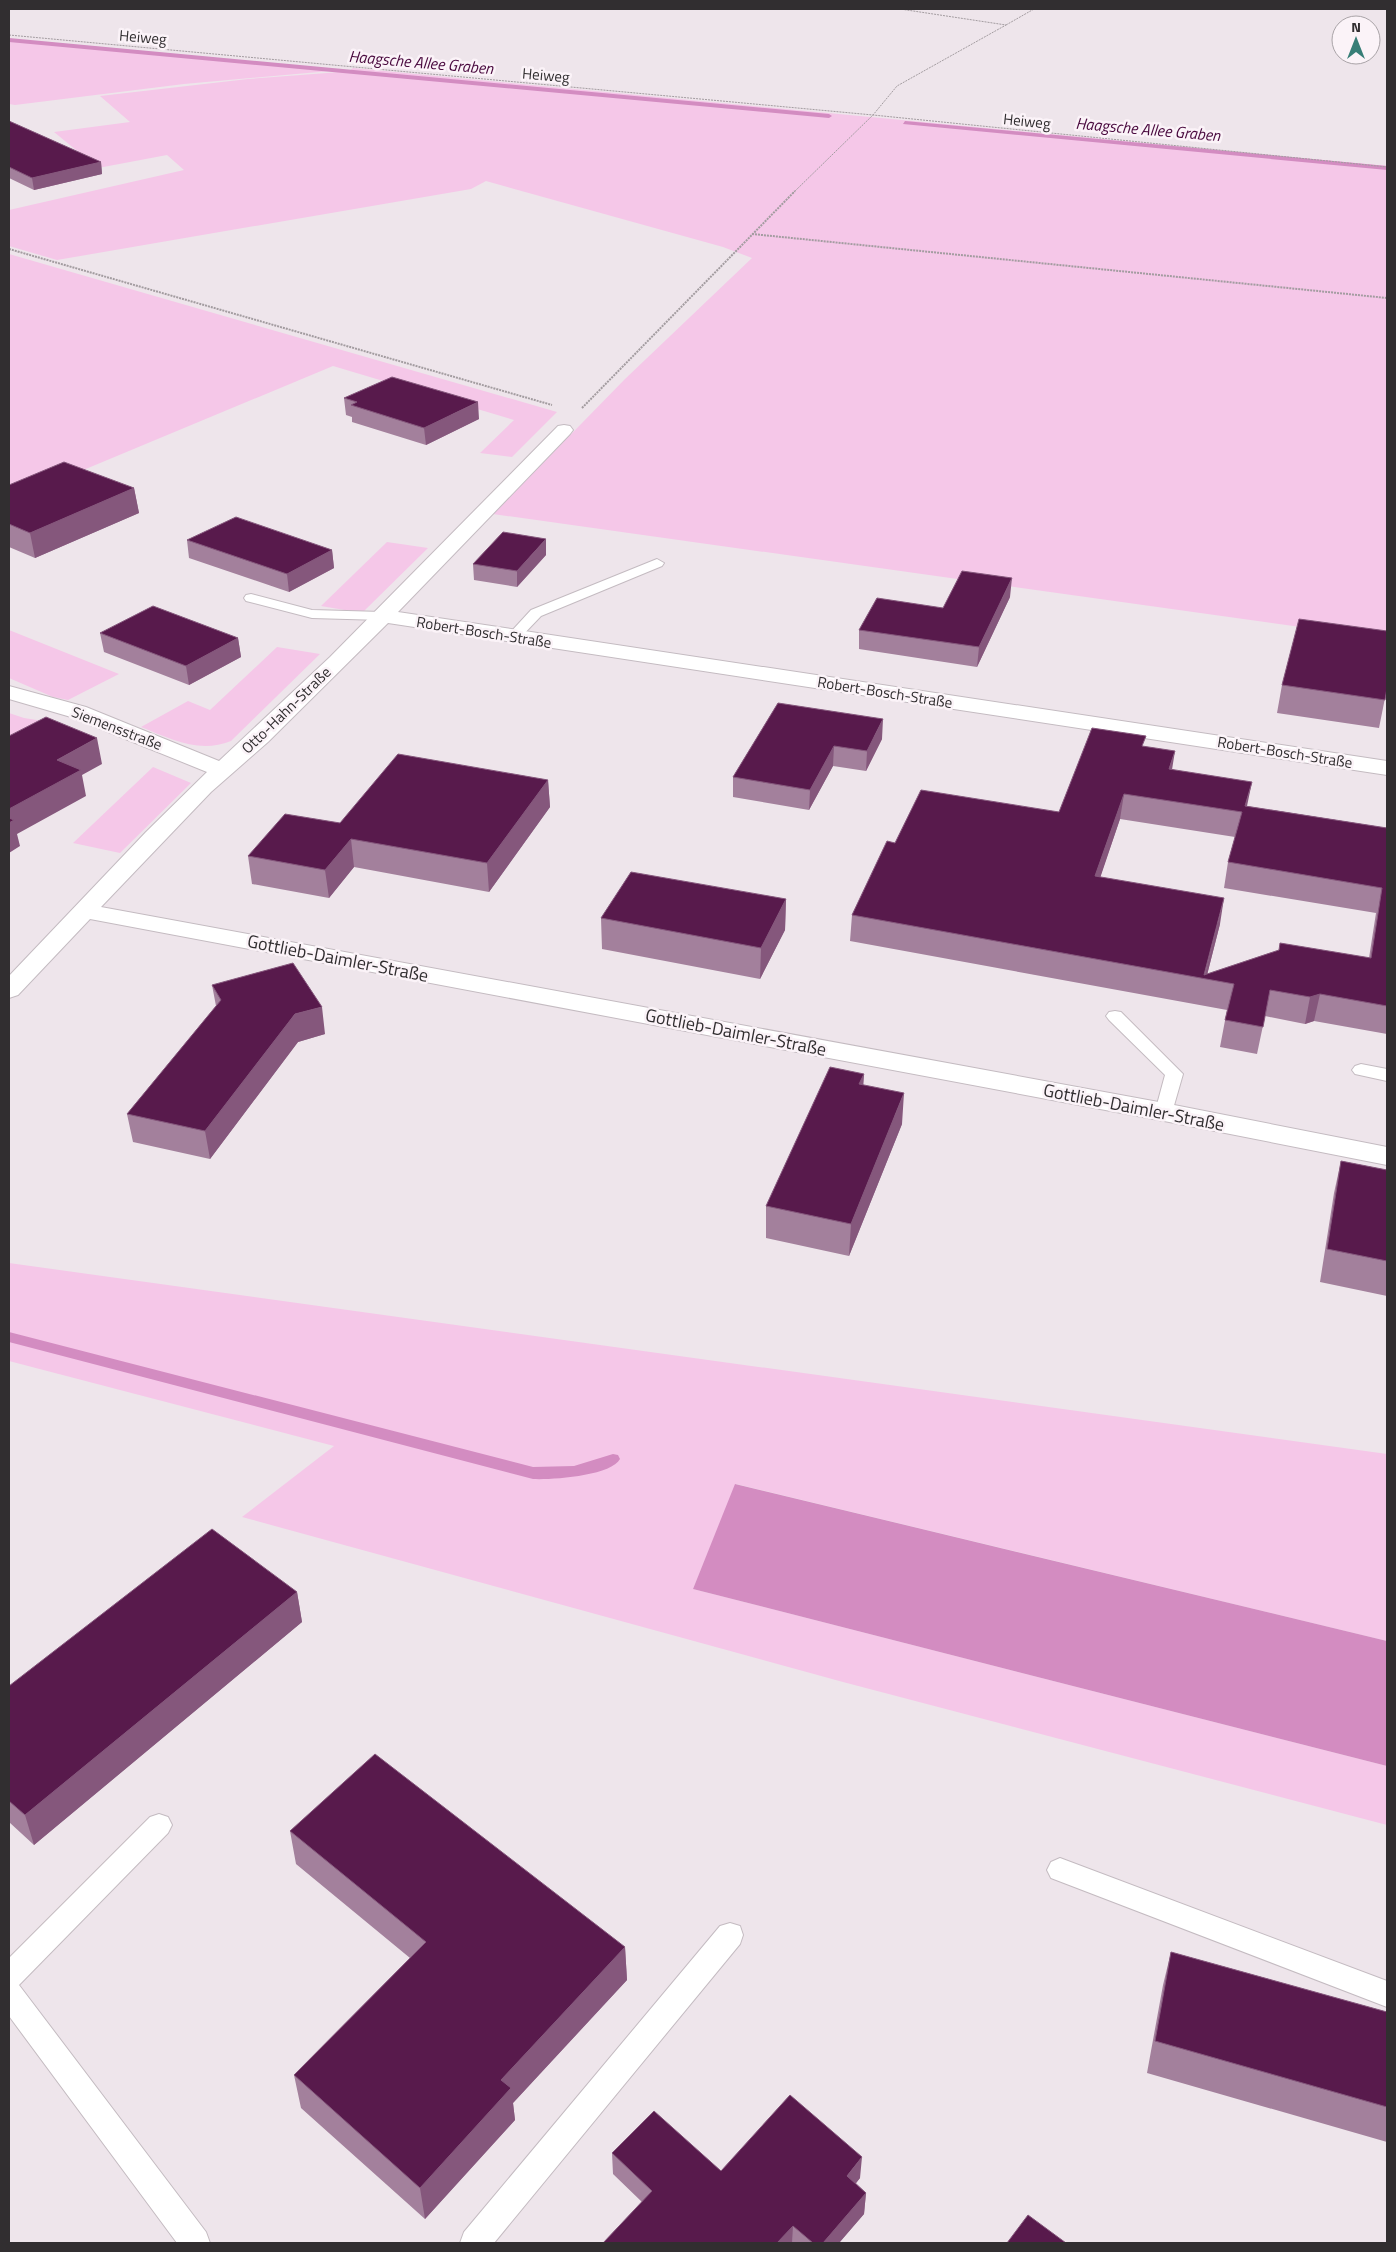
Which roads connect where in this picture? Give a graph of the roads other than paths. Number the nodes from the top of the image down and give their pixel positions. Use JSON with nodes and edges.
{"nodes":[{"id":1,"x":564,"y":430,"type":"road end"},
{"id":2,"x":657,"y":563,"type":"dead end"},
{"id":3,"x":251,"y":598,"type":"dead end"},
{"id":4,"x":382,"y":616,"type":"junction"},
{"id":5,"x":514,"y":636,"type":"junction"},
{"id":6,"x":9,"y":692,"type":"edge"},
{"id":7,"x":1387,"y":768,"type":"edge"},
{"id":8,"x":222,"y":770,"type":"junction"},
{"id":9,"x":85,"y":911,"type":"junction"},
{"id":10,"x":9,"y":990,"type":"edge"},
{"id":11,"x":1116,"y":1016,"type":"dead end"},
{"id":12,"x":1361,"y":1070,"type":"dead end"},
{"id":13,"x":1387,"y":1075,"type":"edge"},
{"id":14,"x":1164,"y":1112,"type":"junction"},
{"id":15,"x":1387,"y":1156,"type":"edge"},
{"id":16,"x":159,"y":1825,"type":"dead end"},
{"id":17,"x":1060,"y":1870,"type":"dead end"},
{"id":18,"x":730,"y":1934,"type":"dead end"},
{"id":19,"x":9,"y":1976,"type":"edge"},
{"id":20,"x":9,"y":1994,"type":"edge"},
{"id":21,"x":1387,"y":1994,"type":"edge"},
{"id":22,"x":194,"y":2243,"type":"edge"},
{"id":23,"x":475,"y":2243,"type":"edge"}],
"edges":[{"from":1,"to":4,"type":"street","name":"Otto-Hahn-Straße"},
{"from":2,"to":5,"type":"lane"},
{"from":3,"to":4,"type":"lane"},
{"from":4,"to":5,"type":"street","name":"Robert-Bosch-Straße"},
{"from":4,"to":8,"type":"street","name":"Otto-Hahn-Straße"},
{"from":5,"to":7,"type":"street","name":"Robert-Bosch-Straße"},
{"from":6,"to":8,"type":"street","name":"Siemensstraße"},
{"from":8,"to":9,"type":"street","name":"Otto-Hahn-Straße"},
{"from":9,"to":10,"type":"street","name":"Otto-Hahn-Straße"},
{"from":9,"to":14,"type":"street","name":"Gottlieb-Daimler-Straße"},
{"from":11,"to":14,"type":"lane"},
{"from":12,"to":13,"type":"lane"},
{"from":14,"to":15,"type":"street","name":"Gottlieb-Daimler-Straße"},
{"from":16,"to":19,"type":"lane"},
{"from":17,"to":21,"type":"lane"},
{"from":18,"to":23,"type":"lane"},
{"from":20,"to":22,"type":"lane"}]}
